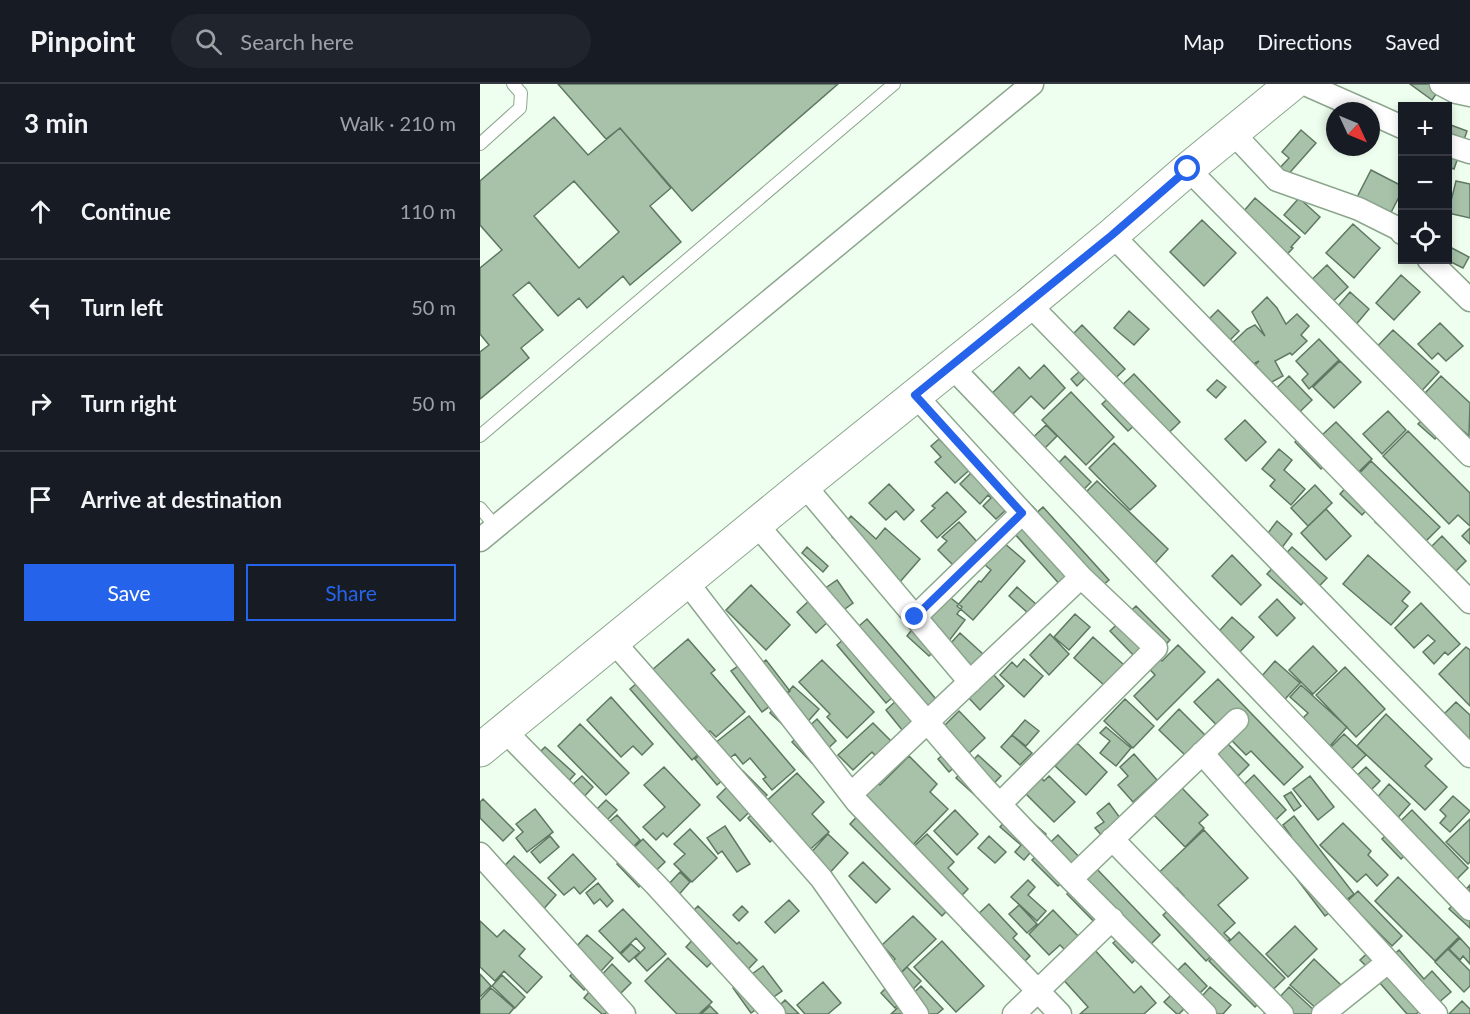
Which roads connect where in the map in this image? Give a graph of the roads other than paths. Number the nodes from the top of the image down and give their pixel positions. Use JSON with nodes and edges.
{"nodes":[{"id":1,"x":513,"y":84,"type":"edge"},
{"id":2,"x":894,"y":84,"type":"edge"},
{"id":3,"x":1032,"y":84,"type":"edge"},
{"id":4,"x":1262,"y":84,"type":"edge"},
{"id":5,"x":1292,"y":84,"type":"edge"},
{"id":6,"x":1305,"y":84,"type":"edge"},
{"id":7,"x":1441,"y":84,"type":"edge"},
{"id":8,"x":1470,"y":95,"type":"edge"},
{"id":9,"x":1346,"y":102,"type":"edge"},
{"id":10,"x":1380,"y":117,"type":"edge"},
{"id":11,"x":1398,"y":125,"type":"edge"},
{"id":12,"x":1232,"y":132,"type":"junction"},
{"id":13,"x":480,"y":144,"type":"edge"},
{"id":14,"x":1452,"y":147,"type":"edge"},
{"id":15,"x":1470,"y":152,"type":"edge"},
{"id":16,"x":1188,"y":169,"type":"junction"},
{"id":17,"x":1398,"y":228,"type":"edge"},
{"id":18,"x":1112,"y":235,"type":"junction"},
{"id":19,"x":1435,"y":264,"type":"edge"},
{"id":20,"x":1461,"y":281,"type":"edge"},
{"id":21,"x":1470,"y":300,"type":"edge"},
{"id":22,"x":1029,"y":304,"type":"junction"},
{"id":23,"x":951,"y":366,"type":"junction"},
{"id":24,"x":915,"y":395,"type":"junction"},
{"id":25,"x":480,"y":436,"type":"edge"},
{"id":26,"x":1470,"y":455,"type":"edge"},
{"id":27,"x":804,"y":485,"type":"junction"},
{"id":28,"x":480,"y":508,"type":"edge"},
{"id":29,"x":1022,"y":513,"type":"junction"},
{"id":30,"x":756,"y":524,"type":"junction"},
{"id":31,"x":488,"y":533,"type":"edge"},
{"id":32,"x":1081,"y":578,"type":"junction"},
{"id":33,"x":686,"y":581,"type":"junction"},
{"id":34,"x":1470,"y":602,"type":"edge"},
{"id":35,"x":915,"y":617,"type":"junction"},
{"id":36,"x":613,"y":641,"type":"junction"},
{"id":37,"x":970,"y":682,"type":"junction"},
{"id":38,"x":1237,"y":720,"type":"dead end"},
{"id":39,"x":928,"y":722,"type":"junction"},
{"id":40,"x":488,"y":735,"type":"edge"},
{"id":41,"x":1202,"y":753,"type":"junction"},
{"id":42,"x":1470,"y":756,"type":"edge"},
{"id":43,"x":851,"y":794,"type":"junction"},
{"id":44,"x":1000,"y":804,"type":"junction"},
{"id":45,"x":1112,"y":839,"type":"junction"},
{"id":46,"x":480,"y":854,"type":"edge"},
{"id":47,"x":1071,"y":879,"type":"junction"},
{"id":48,"x":1470,"y":909,"type":"edge"},
{"id":49,"x":1112,"y":919,"type":"junction"},
{"id":50,"x":1389,"y":962,"type":"junction"},
{"id":51,"x":1039,"y":991,"type":"junction"},
{"id":52,"x":624,"y":1014,"type":"edge"},
{"id":53,"x":774,"y":1014,"type":"edge"},
{"id":54,"x":917,"y":1014,"type":"edge"},
{"id":55,"x":1014,"y":1014,"type":"edge"},
{"id":56,"x":1060,"y":1014,"type":"edge"},
{"id":57,"x":1205,"y":1014,"type":"edge"},
{"id":58,"x":1282,"y":1014,"type":"edge"},
{"id":59,"x":1323,"y":1014,"type":"edge"},
{"id":60,"x":1436,"y":1014,"type":"edge"}],
"edges":[{"from":1,"to":13,"type":"lane"},
{"from":2,"to":25,"type":"lane"},
{"from":3,"to":31,"type":"street"},
{"from":4,"to":40,"type":"main road"},
{"from":5,"to":12,"type":"main road"},
{"from":6,"to":9,"type":"street"},
{"from":7,"to":8,"type":"street"},
{"from":10,"to":11,"type":"street"},
{"from":12,"to":16,"type":"main road"},
{"from":12,"to":17,"type":"street"},
{"from":14,"to":15,"type":"street"},
{"from":16,"to":18,"type":"main road"},
{"from":16,"to":26,"type":"street"},
{"from":18,"to":22,"type":"main road"},
{"from":18,"to":34,"type":"street"},
{"from":19,"to":20,"type":"street"},
{"from":20,"to":21,"type":"street"},
{"from":22,"to":23,"type":"main road"},
{"from":22,"to":42,"type":"street"},
{"from":23,"to":24,"type":"main road"},
{"from":23,"to":48,"type":"street"},
{"from":24,"to":27,"type":"main road"},
{"from":24,"to":29,"type":"street"},
{"from":27,"to":30,"type":"main road"},
{"from":27,"to":35,"type":"street"},
{"from":28,"to":31,"type":"lane"},
{"from":29,"to":32,"type":"street"},
{"from":29,"to":35,"type":"street"},
{"from":30,"to":33,"type":"main road"},
{"from":30,"to":39,"type":"street"},
{"from":32,"to":37,"type":"street"},
{"from":32,"to":44,"type":"street"},
{"from":33,"to":36,"type":"main road"},
{"from":33,"to":43,"type":"street"},
{"from":35,"to":37,"type":"street"},
{"from":36,"to":40,"type":"main road"},
{"from":36,"to":54,"type":"street"},
{"from":37,"to":39,"type":"street"},
{"from":38,"to":41,"type":"street"},
{"from":39,"to":43,"type":"street"},
{"from":39,"to":44,"type":"street"},
{"from":40,"to":53,"type":"street"},
{"from":41,"to":45,"type":"street"},
{"from":41,"to":50,"type":"street"},
{"from":43,"to":51,"type":"street"},
{"from":44,"to":47,"type":"street"},
{"from":45,"to":47,"type":"street"},
{"from":45,"to":58,"type":"street"},
{"from":46,"to":52,"type":"street"},
{"from":47,"to":49,"type":"street"},
{"from":49,"to":51,"type":"street"},
{"from":49,"to":57,"type":"street"},
{"from":50,"to":59,"type":"street"},
{"from":50,"to":60,"type":"street"},
{"from":51,"to":55,"type":"street"},
{"from":51,"to":56,"type":"street"}]}
